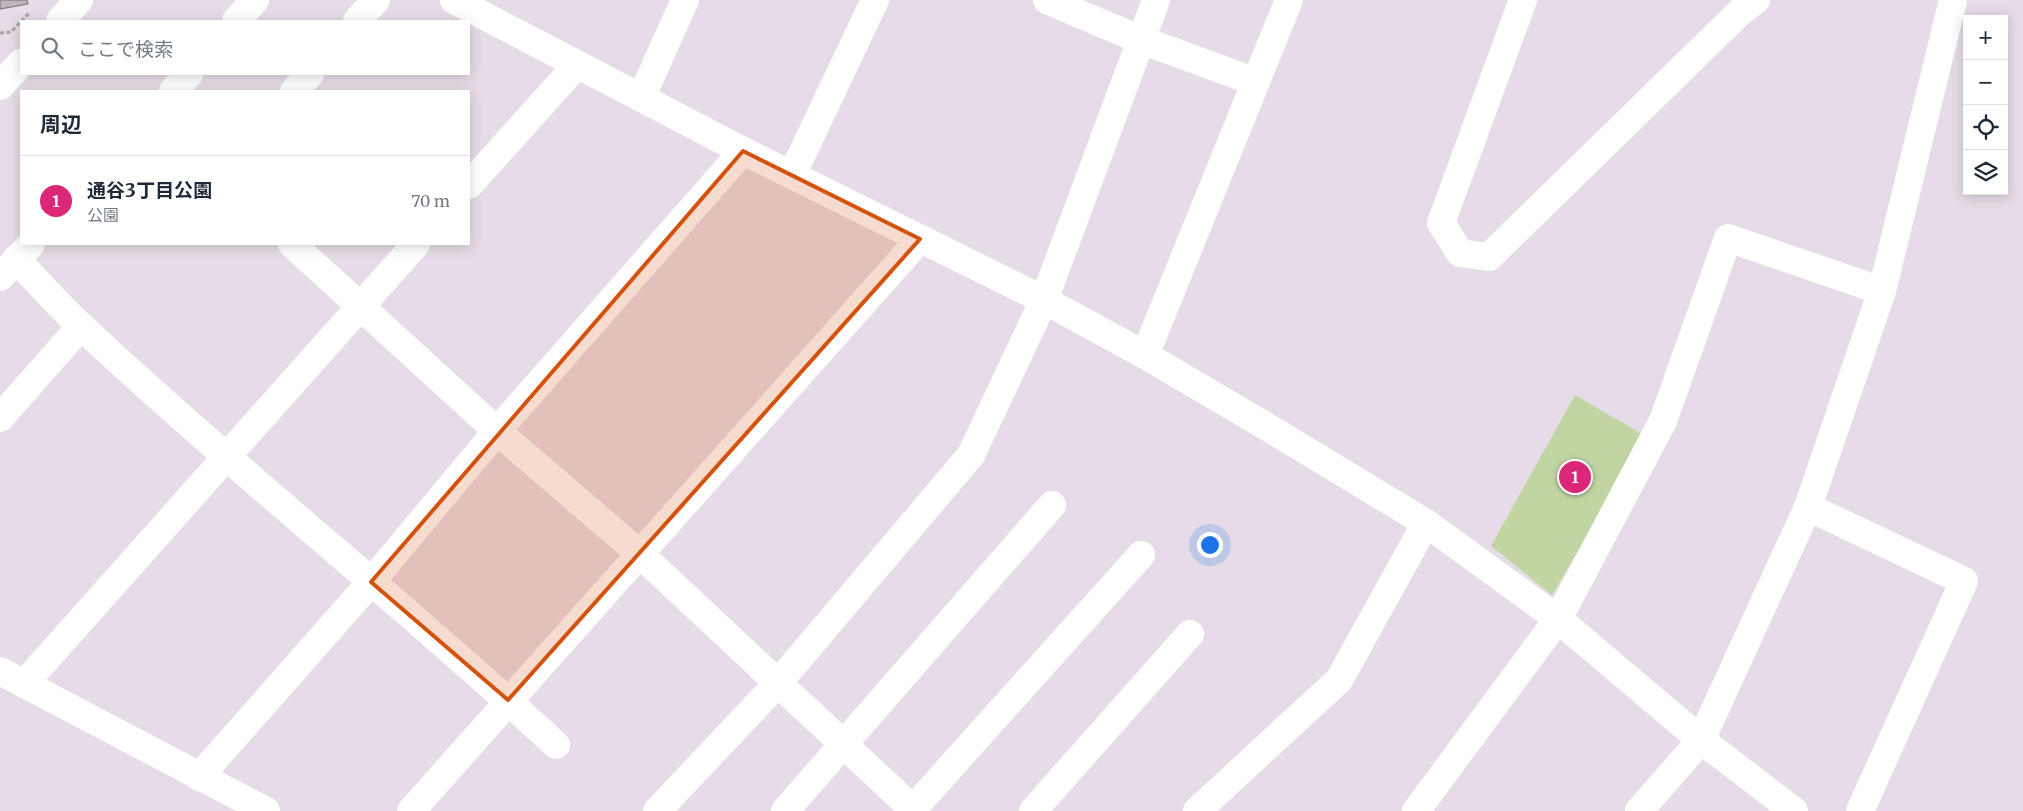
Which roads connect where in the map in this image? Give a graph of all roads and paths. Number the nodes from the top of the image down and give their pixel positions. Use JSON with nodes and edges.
{"nodes":[{"id":1,"x":79,"y":0,"type":"edge"},
{"id":2,"x":255,"y":0,"type":"edge"},
{"id":3,"x":376,"y":0,"type":"edge"},
{"id":4,"x":454,"y":0,"type":"edge"},
{"id":5,"x":686,"y":0,"type":"edge"},
{"id":6,"x":875,"y":0,"type":"edge"},
{"id":7,"x":1047,"y":0,"type":"edge"},
{"id":8,"x":1156,"y":0,"type":"edge"},
{"id":9,"x":1289,"y":0,"type":"edge"},
{"id":10,"x":1523,"y":0,"type":"edge"},
{"id":11,"x":1756,"y":0,"type":"edge"},
{"id":12,"x":1953,"y":0,"type":"edge"},
{"id":13,"x":34,"y":6,"type":"dead end"},
{"id":14,"x":22,"y":20,"type":"edge"},
{"id":15,"x":61,"y":20,"type":"edge"},
{"id":16,"x":237,"y":20,"type":"edge"},
{"id":17,"x":358,"y":20,"type":"edge"},
{"id":18,"x":20,"y":22,"type":"edge"},
{"id":19,"x":0,"y":33,"type":"edge"},
{"id":20,"x":1141,"y":40,"type":"junction"},
{"id":21,"x":20,"y":64,"type":"edge"},
{"id":22,"x":577,"y":65,"type":"junction"},
{"id":23,"x":188,"y":75,"type":"edge"},
{"id":24,"x":309,"y":75,"type":"edge"},
{"id":25,"x":1256,"y":82,"type":"junction"},
{"id":26,"x":0,"y":86,"type":"edge"},
{"id":27,"x":174,"y":90,"type":"edge"},
{"id":28,"x":295,"y":90,"type":"edge"},
{"id":29,"x":641,"y":98,"type":"junction"},
{"id":30,"x":744,"y":151,"type":"junction"},
{"id":31,"x":792,"y":175,"type":"junction"},
{"id":32,"x":470,"y":184,"type":"edge"},
{"id":33,"x":920,"y":238,"type":"junction"},
{"id":34,"x":293,"y":245,"type":"edge"},
{"id":35,"x":415,"y":245,"type":"edge"},
{"id":36,"x":16,"y":260,"type":"edge"},
{"id":37,"x":1882,"y":291,"type":"junction"},
{"id":38,"x":1044,"y":300,"type":"junction"},
{"id":39,"x":360,"y":306,"type":"junction"},
{"id":40,"x":81,"y":326,"type":"junction"},
{"id":41,"x":1145,"y":355,"type":"junction"},
{"id":42,"x":0,"y":418,"type":"edge"},
{"id":43,"x":497,"y":432,"type":"junction"},
{"id":44,"x":228,"y":457,"type":"junction"},
{"id":45,"x":1052,"y":505,"type":"dead end"},
{"id":46,"x":1808,"y":507,"type":"junction"},
{"id":47,"x":1426,"y":523,"type":"junction"},
{"id":48,"x":640,"y":554,"type":"junction"},
{"id":49,"x":1141,"y":555,"type":"dead end"},
{"id":50,"x":371,"y":582,"type":"junction"},
{"id":51,"x":1558,"y":620,"type":"junction"},
{"id":52,"x":1190,"y":634,"type":"dead end"},
{"id":53,"x":0,"y":670,"type":"edge"},
{"id":54,"x":778,"y":683,"type":"junction"},
{"id":55,"x":24,"y":684,"type":"junction"},
{"id":56,"x":508,"y":700,"type":"junction"},
{"id":57,"x":1701,"y":740,"type":"junction"},
{"id":58,"x":845,"y":744,"type":"junction"},
{"id":59,"x":556,"y":745,"type":"dead end"},
{"id":60,"x":199,"y":777,"type":"junction"},
{"id":61,"x":913,"y":810,"type":"edge"},
{"id":62,"x":266,"y":811,"type":"edge"},
{"id":63,"x":411,"y":811,"type":"edge"},
{"id":64,"x":657,"y":811,"type":"edge"},
{"id":65,"x":785,"y":811,"type":"edge"},
{"id":66,"x":1033,"y":811,"type":"edge"},
{"id":67,"x":1197,"y":811,"type":"edge"},
{"id":68,"x":1416,"y":811,"type":"edge"},
{"id":69,"x":1639,"y":811,"type":"edge"},
{"id":70,"x":1794,"y":811,"type":"edge"},
{"id":71,"x":1860,"y":811,"type":"edge"}],
"edges":[{"from":1,"to":15,"type":"street"},
{"from":2,"to":16,"type":"street"},
{"from":3,"to":17,"type":"street"},
{"from":4,"to":22,"type":"street"},
{"from":5,"to":29,"type":"street"},
{"from":6,"to":31,"type":"street"},
{"from":7,"to":20,"type":"street"},
{"from":8,"to":20,"type":"street"},
{"from":9,"to":25,"type":"street"},
{"from":10,"to":11,"type":"street"},
{"from":12,"to":37,"type":"street"},
{"from":13,"to":14,"type":"path"},
{"from":18,"to":19,"type":"path"},
{"from":20,"to":25,"type":"street"},
{"from":20,"to":38,"type":"street"},
{"from":21,"to":26,"type":"street"},
{"from":22,"to":29,"type":"street"},
{"from":22,"to":32,"type":"street"},
{"from":23,"to":27,"type":"street"},
{"from":24,"to":28,"type":"street"},
{"from":25,"to":41,"type":"street"},
{"from":29,"to":30,"type":"street"},
{"from":30,"to":31,"type":"street"},
{"from":30,"to":43,"type":"street"},
{"from":31,"to":33,"type":"street"},
{"from":33,"to":38,"type":"street"},
{"from":33,"to":48,"type":"street"},
{"from":34,"to":39,"type":"street"},
{"from":35,"to":39,"type":"street"},
{"from":36,"to":40,"type":"street"},
{"from":37,"to":46,"type":"street"},
{"from":37,"to":51,"type":"street"},
{"from":38,"to":41,"type":"street"},
{"from":38,"to":54,"type":"street"},
{"from":39,"to":43,"type":"street"},
{"from":39,"to":44,"type":"street"},
{"from":40,"to":42,"type":"street"},
{"from":40,"to":44,"type":"street"},
{"from":41,"to":47,"type":"street"},
{"from":43,"to":48,"type":"street"},
{"from":43,"to":50,"type":"street"},
{"from":44,"to":50,"type":"street"},
{"from":44,"to":55,"type":"street"},
{"from":45,"to":58,"type":"street"},
{"from":46,"to":57,"type":"street"},
{"from":46,"to":71,"type":"street"},
{"from":47,"to":51,"type":"street"},
{"from":47,"to":67,"type":"street"},
{"from":48,"to":54,"type":"street"},
{"from":48,"to":56,"type":"street"},
{"from":49,"to":61,"type":"street"},
{"from":50,"to":56,"type":"street"},
{"from":50,"to":60,"type":"street"},
{"from":51,"to":57,"type":"street"},
{"from":51,"to":68,"type":"street"},
{"from":52,"to":66,"type":"street"},
{"from":53,"to":55,"type":"street"},
{"from":54,"to":58,"type":"street"},
{"from":54,"to":64,"type":"street"},
{"from":55,"to":60,"type":"street"},
{"from":56,"to":59,"type":"street"},
{"from":56,"to":63,"type":"street"},
{"from":57,"to":69,"type":"street"},
{"from":57,"to":70,"type":"street"},
{"from":58,"to":61,"type":"street"},
{"from":58,"to":65,"type":"street"},
{"from":60,"to":62,"type":"street"}]}
